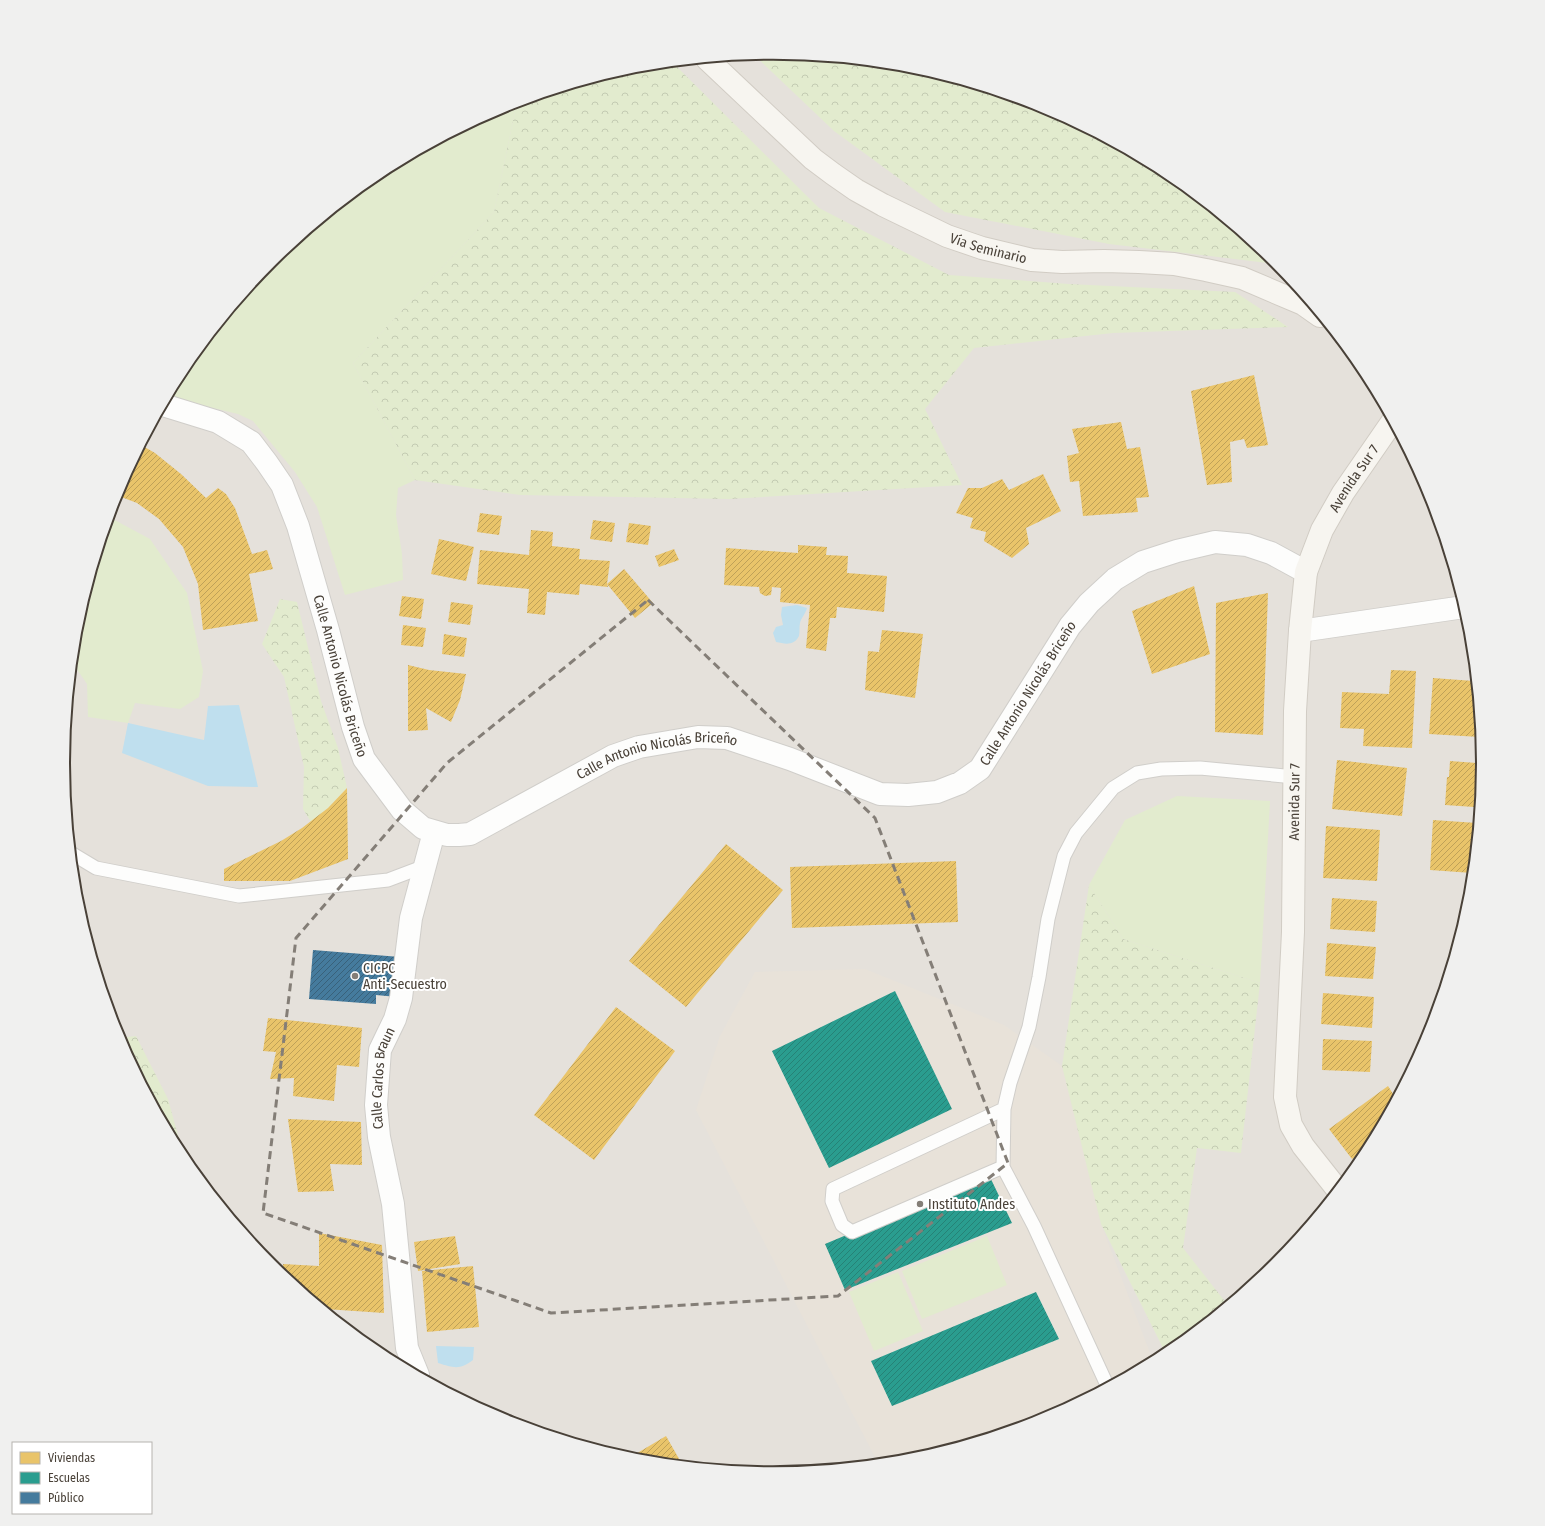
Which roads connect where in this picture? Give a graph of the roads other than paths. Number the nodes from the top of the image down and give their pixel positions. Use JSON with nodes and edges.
{"nodes":[{"id":1,"x":711,"y":63,"type":"edge"},
{"id":2,"x":1308,"y":307,"type":"edge"},
{"id":3,"x":167,"y":406,"type":"edge"},
{"id":4,"x":1389,"y":426,"type":"edge"},
{"id":5,"x":1306,"y":572,"type":"junction"},
{"id":6,"x":1458,"y":608,"type":"edge"},
{"id":7,"x":1300,"y":631,"type":"junction"},
{"id":8,"x":1295,"y":776,"type":"junction"},
{"id":9,"x":434,"y":832,"type":"junction"},
{"id":10,"x":76,"y":856,"type":"edge"},
{"id":11,"x":425,"y":866,"type":"junction"},
{"id":12,"x":1004,"y":1110,"type":"junction"},
{"id":13,"x":1003,"y":1167,"type":"junction"},
{"id":14,"x":1334,"y":1185,"type":"edge"},
{"id":15,"x":416,"y":1369,"type":"edge"},
{"id":16,"x":1106,"y":1381,"type":"edge"}],
"edges":[{"from":1,"to":2,"type":"main road","name":"Vía Seminario"},
{"from":3,"to":9,"type":"street","name":"Calle Antonio Nicolás Briceño"},
{"from":4,"to":5,"type":"main road","name":"Avenida Sur 7"},
{"from":5,"to":7,"type":"main road","name":"Avenida Sur 7"},
{"from":5,"to":9,"type":"street","name":"Calle Antonio Nicolás Briceño"},
{"from":6,"to":7,"type":"street"},
{"from":7,"to":8,"type":"main road","name":"Avenida Sur 7"},
{"from":8,"to":12,"type":"lane"},
{"from":8,"to":14,"type":"main road","name":"Avenida Sur 7"},
{"from":9,"to":11,"type":"street","name":"Calle Carlos Braun"},
{"from":10,"to":11,"type":"lane"},
{"from":11,"to":15,"type":"street","name":"Calle Carlos Braun"},
{"from":12,"to":13,"type":"lane"},
{"from":12,"to":13,"type":"lane"},
{"from":13,"to":16,"type":"lane"}]}
